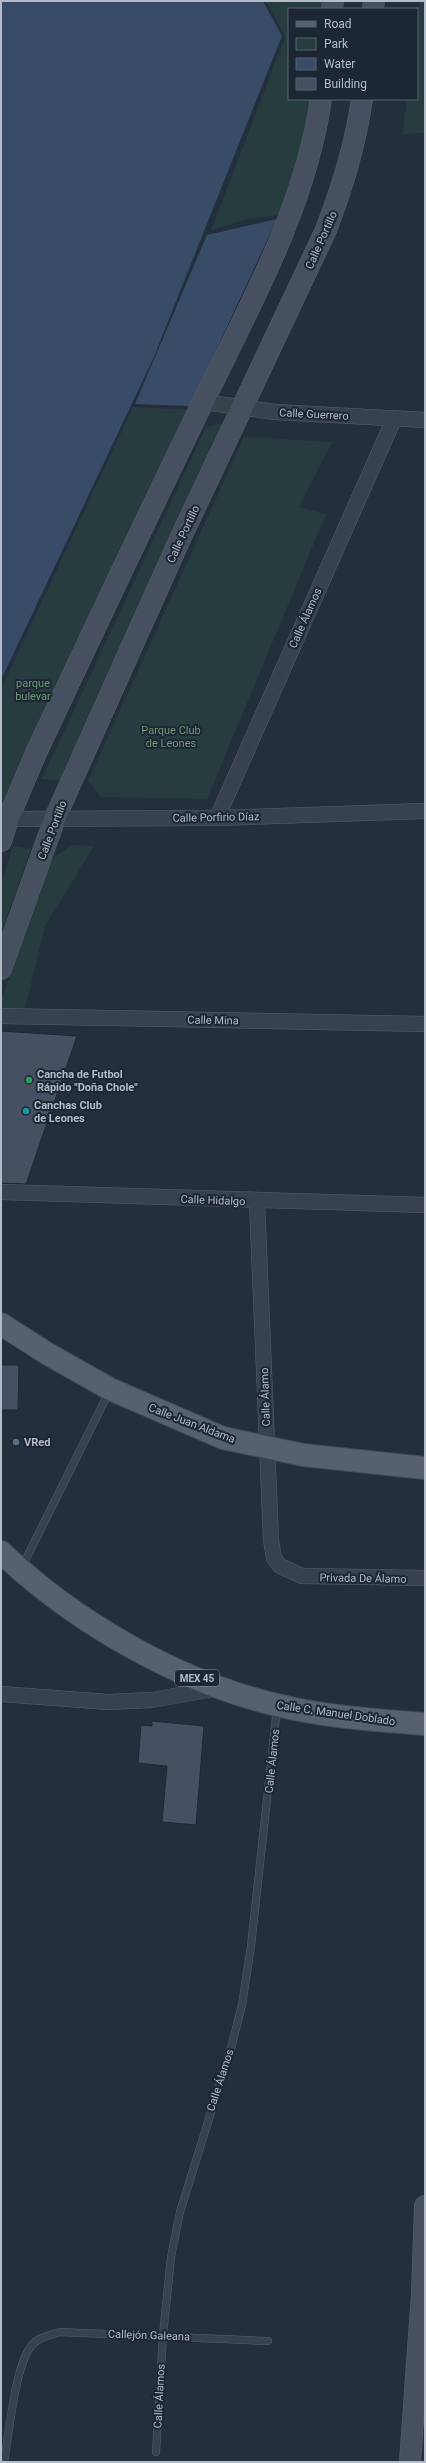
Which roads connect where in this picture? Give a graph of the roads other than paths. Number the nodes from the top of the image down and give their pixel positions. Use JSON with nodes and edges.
{"nodes":[{"id":1,"x":321,"y":100,"type":"edge"},
{"id":2,"x":362,"y":100,"type":"edge"},
{"id":3,"x":203,"y":402,"type":"junction"},
{"id":4,"x":243,"y":409,"type":"junction"},
{"id":5,"x":394,"y":419,"type":"junction"},
{"id":6,"x":425,"y":420,"type":"edge"},
{"id":7,"x":425,"y":812,"type":"edge"},
{"id":8,"x":55,"y":818,"type":"junction"},
{"id":9,"x":217,"y":818,"type":"junction"},
{"id":10,"x":8,"y":819,"type":"junction"},
{"id":11,"x":1,"y":841,"type":"edge"},
{"id":12,"x":1,"y":968,"type":"edge"},
{"id":13,"x":1,"y":1016,"type":"edge"},
{"id":14,"x":425,"y":1024,"type":"edge"},
{"id":15,"x":1,"y":1192,"type":"edge"},
{"id":16,"x":257,"y":1202,"type":"junction"},
{"id":17,"x":425,"y":1205,"type":"edge"},
{"id":18,"x":1,"y":1324,"type":"edge"},
{"id":19,"x":110,"y":1389,"type":"junction"},
{"id":20,"x":267,"y":1448,"type":"junction"},
{"id":21,"x":425,"y":1468,"type":"edge"},
{"id":22,"x":1,"y":1552,"type":"edge"},
{"id":23,"x":20,"y":1571,"type":"junction"},
{"id":24,"x":302,"y":1576,"type":"joint"},
{"id":25,"x":425,"y":1578,"type":"edge"},
{"id":26,"x":222,"y":1687,"type":"junction"},
{"id":27,"x":1,"y":1694,"type":"edge"},
{"id":28,"x":278,"y":1706,"type":"junction"},
{"id":29,"x":425,"y":1724,"type":"edge"},
{"id":30,"x":425,"y":2206,"type":"edge"},
{"id":31,"x":423,"y":2293,"type":"edge"},
{"id":32,"x":163,"y":2335,"type":"junction"},
{"id":33,"x":268,"y":2341,"type":"dead end"},
{"id":34,"x":156,"y":2452,"type":"dead end"},
{"id":35,"x":4,"y":2462,"type":"edge"},
{"id":36,"x":410,"y":2462,"type":"edge"}],
"edges":[{"from":1,"to":3,"type":"street"},
{"from":2,"to":4,"type":"street","name":"Calle Portillo"},
{"from":3,"to":4,"type":"street","name":"Calle Guerrero"},
{"from":3,"to":10,"type":"street"},
{"from":4,"to":5,"type":"street","name":"Calle Guerrero"},
{"from":4,"to":8,"type":"street","name":"Calle Portillo"},
{"from":5,"to":6,"type":"street","name":"Calle Guerrero"},
{"from":5,"to":9,"type":"street","name":"Calle Álamos"},
{"from":7,"to":9,"type":"street","name":"Calle Porfirio Díaz"},
{"from":8,"to":9,"type":"street","name":"Calle Porfirio Díaz"},
{"from":8,"to":10,"type":"street","name":"Calle Porfirio Díaz"},
{"from":8,"to":12,"type":"street","name":"Calle Portillo"},
{"from":10,"to":11,"type":"street"},
{"from":13,"to":14,"type":"street","name":"Calle Mina"},
{"from":15,"to":16,"type":"street","name":"Calle Hidalgo"},
{"from":16,"to":17,"type":"street","name":"Calle Hidalgo"},
{"from":16,"to":20,"type":"street","name":"Calle Álamo"},
{"from":18,"to":19,"type":"main road","name":"Calle Juan Aldama"},
{"from":19,"to":20,"type":"main road","name":"Calle Juan Aldama"},
{"from":19,"to":23,"type":"lane"},
{"from":20,"to":21,"type":"main road","name":"Calle Juan Aldama"},
{"from":20,"to":24,"type":"street","name":"Calle Álamo"},
{"from":22,"to":23,"type":"main road","name":"Calle C. Manuel Doblado","number":"MEX 45"},
{"from":23,"to":26,"type":"main road","name":"Calle C. Manuel Doblado","number":"MEX 45"},
{"from":24,"to":25,"type":"street","name":"Privada De Álamo"},
{"from":26,"to":27,"type":"street"},
{"from":26,"to":28,"type":"main road","name":"Calle C. Manuel Doblado","number":"MEX 45"},
{"from":28,"to":29,"type":"main road","name":"Calle C. Manuel Doblado","number":"MEX 45"},
{"from":28,"to":32,"type":"lane","name":"Calle Álamos"},
{"from":30,"to":31,"type":"street"},
{"from":31,"to":36,"type":"street"},
{"from":32,"to":33,"type":"lane","name":"Callejón Galeana"},
{"from":32,"to":34,"type":"lane","name":"Calle Álamos"},
{"from":32,"to":35,"type":"lane","name":"Callejón Galeana"}]}
